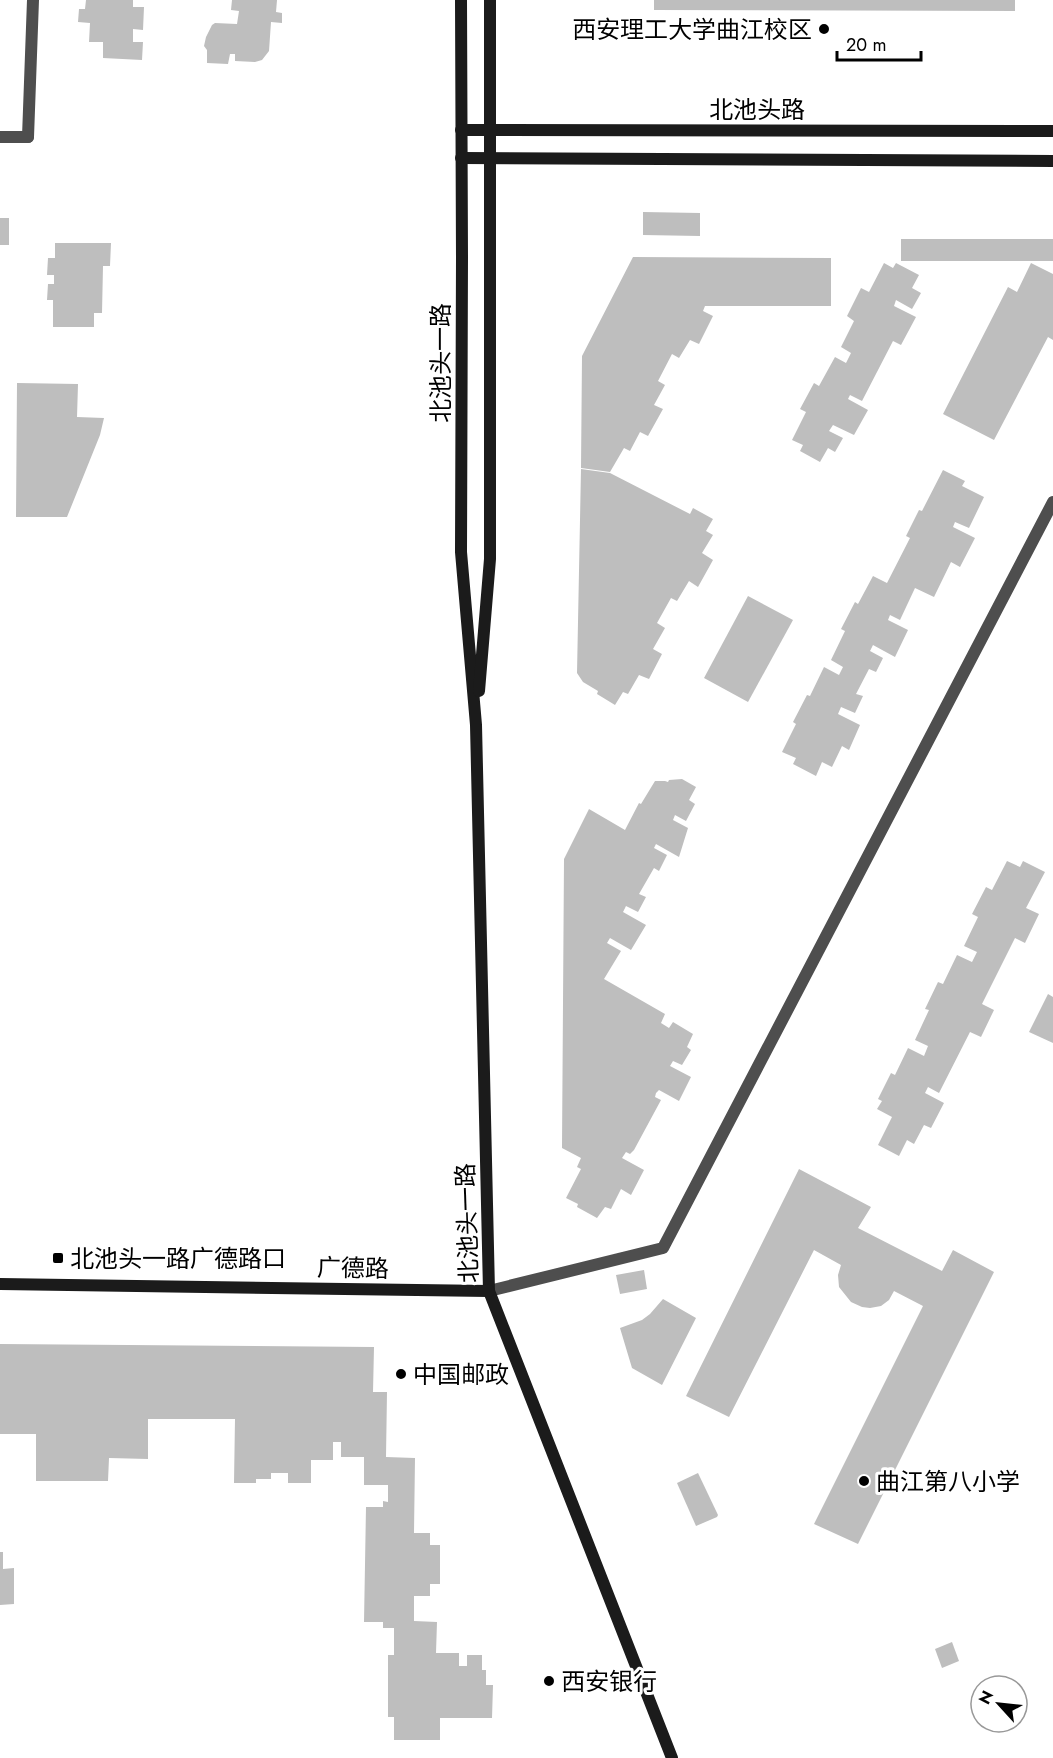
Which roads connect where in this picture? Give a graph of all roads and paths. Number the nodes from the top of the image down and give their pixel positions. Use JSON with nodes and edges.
{"nodes":[{"id":1,"x":33,"y":0,"type":"edge"},
{"id":2,"x":461,"y":0,"type":"edge"},
{"id":3,"x":490,"y":0,"type":"edge"},
{"id":4,"x":461,"y":130,"type":"junction"},
{"id":5,"x":490,"y":130,"type":"junction"},
{"id":6,"x":1053,"y":131,"type":"edge"},
{"id":7,"x":0,"y":137,"type":"edge"},
{"id":8,"x":461,"y":158,"type":"junction"},
{"id":9,"x":490,"y":158,"type":"junction"},
{"id":10,"x":1053,"y":161,"type":"edge"},
{"id":11,"x":1053,"y":502,"type":"edge"},
{"id":12,"x":476,"y":725,"type":"junction"},
{"id":13,"x":0,"y":1284,"type":"edge"},
{"id":14,"x":489,"y":1291,"type":"junction"},
{"id":15,"x":672,"y":1758,"type":"edge"}],
"edges":[{"from":1,"to":7,"type":"street"},
{"from":2,"to":4,"type":"street","name":"北池头一路"},
{"from":3,"to":5,"type":"street","name":"北池头一路"},
{"from":4,"to":5,"type":"street","name":"北池头路"},
{"from":4,"to":8,"type":"street","name":"北池头一路"},
{"from":5,"to":6,"type":"street","name":"北池头路"},
{"from":5,"to":9,"type":"street","name":"北池头一路"},
{"from":8,"to":9,"type":"street","name":"北池头路"},
{"from":8,"to":12,"type":"street","name":"北池头一路"},
{"from":9,"to":10,"type":"street","name":"北池头路"},
{"from":9,"to":12,"type":"street","name":"北池头一路"},
{"from":11,"to":14,"type":"street"},
{"from":12,"to":14,"type":"street","name":"北池头一路"},
{"from":13,"to":14,"type":"street","name":"广德路"},
{"from":14,"to":15,"type":"street","name":"北池头一路"}]}
